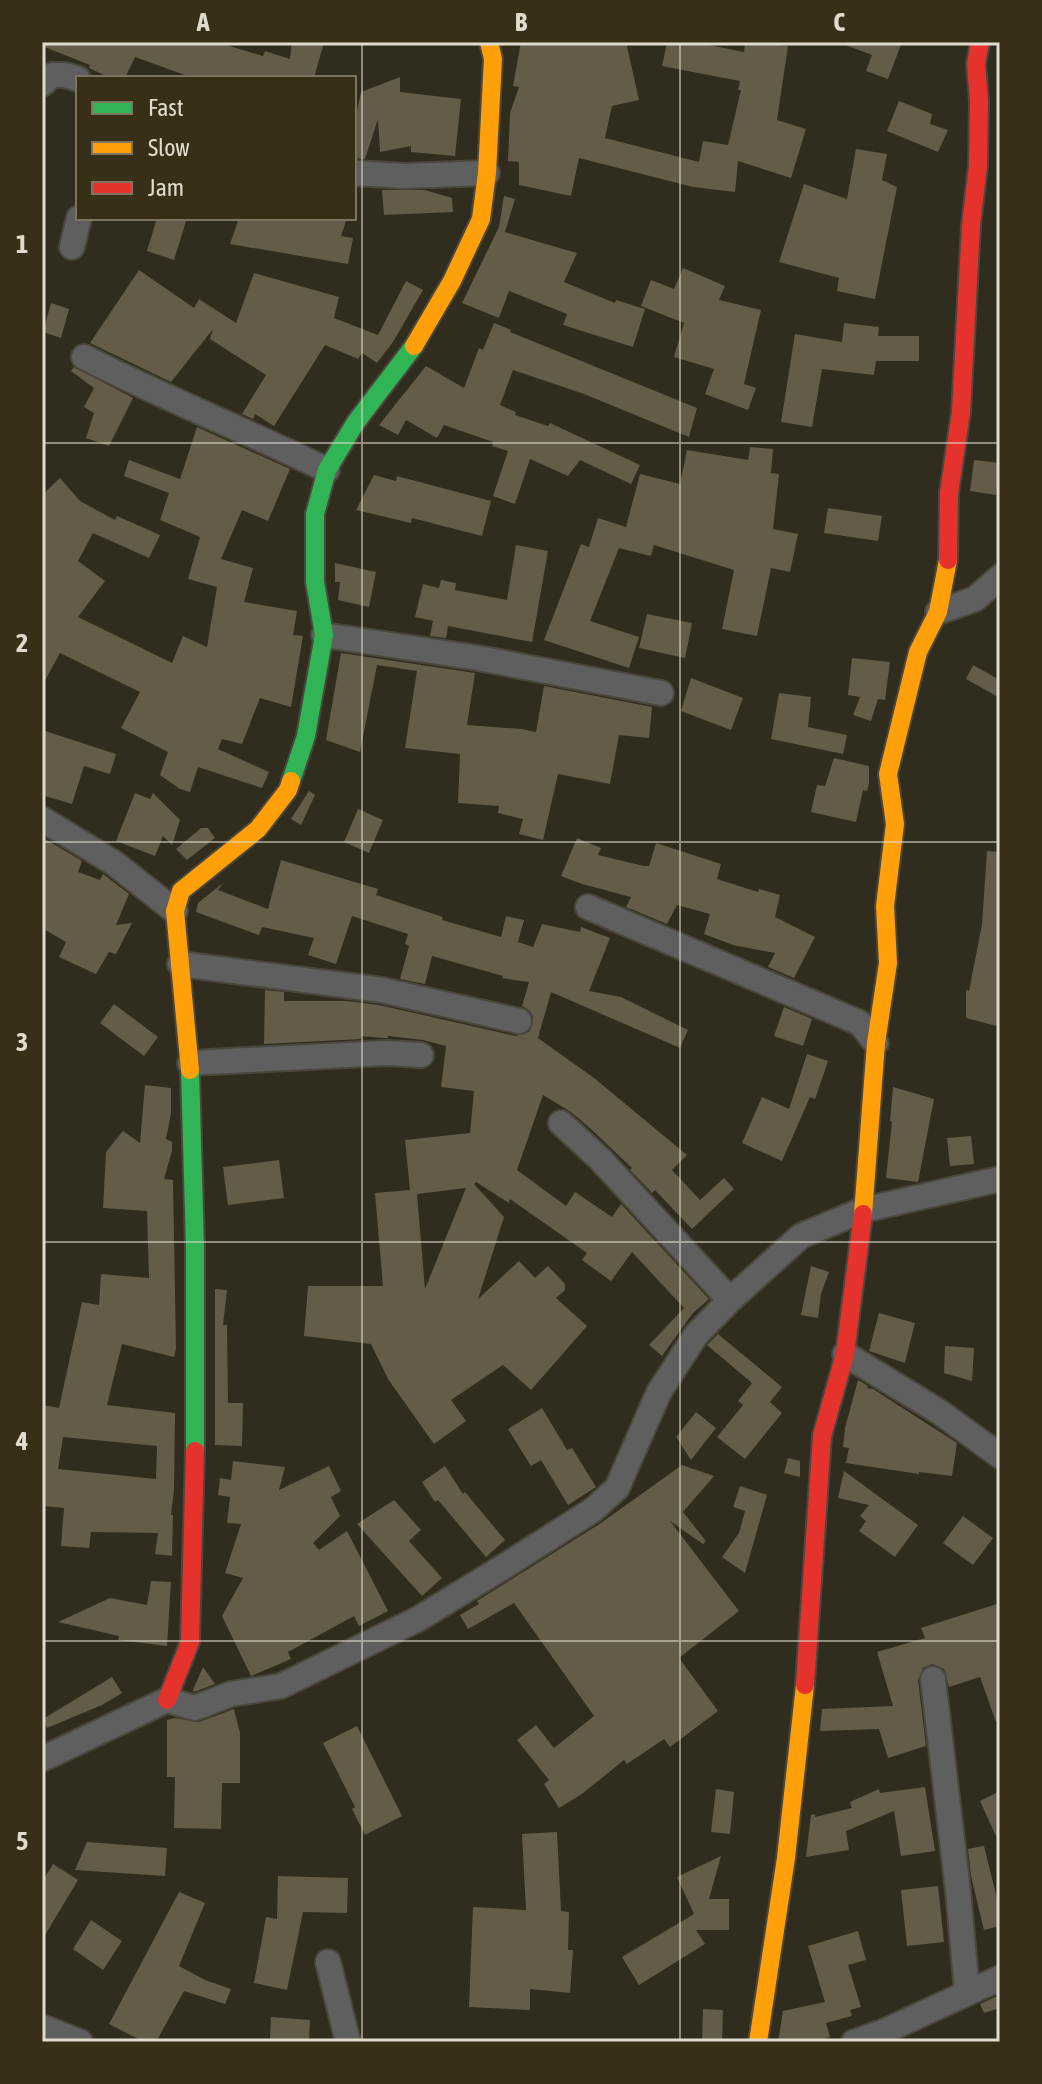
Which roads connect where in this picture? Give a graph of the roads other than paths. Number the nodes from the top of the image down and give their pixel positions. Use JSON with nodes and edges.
{"nodes":[{"id":1,"x":489,"y":42,"type":"edge"},
{"id":2,"x":980,"y":42,"type":"edge"},
{"id":3,"x":76,"y":78,"type":"edge"},
{"id":4,"x":42,"y":84,"type":"edge"},
{"id":5,"x":356,"y":173,"type":"edge"},
{"id":6,"x":487,"y":173,"type":"junction"},
{"id":7,"x":79,"y":220,"type":"edge"},
{"id":8,"x":72,"y":247,"type":"dead end"},
{"id":9,"x":84,"y":357,"type":"dead end"},
{"id":10,"x":327,"y":470,"type":"junction"},
{"id":11,"x":1000,"y":577,"type":"edge"},
{"id":12,"x":938,"y":612,"type":"junction"},
{"id":13,"x":324,"y":635,"type":"junction"},
{"id":14,"x":661,"y":693,"type":"dead end"},
{"id":15,"x":42,"y":819,"type":"edge"},
{"id":16,"x":588,"y":907,"type":"dead end"},
{"id":17,"x":175,"y":911,"type":"junction"},
{"id":18,"x":180,"y":964,"type":"junction"},
{"id":19,"x":519,"y":1021,"type":"dead end"},
{"id":20,"x":876,"y":1043,"type":"junction"},
{"id":21,"x":421,"y":1055,"type":"dead end"},
{"id":22,"x":190,"y":1063,"type":"junction"},
{"id":23,"x":561,"y":1123,"type":"dead end"},
{"id":24,"x":1000,"y":1179,"type":"edge"},
{"id":25,"x":863,"y":1210,"type":"junction"},
{"id":26,"x":730,"y":1300,"type":"junction"},
{"id":27,"x":845,"y":1354,"type":"junction"},
{"id":28,"x":1000,"y":1456,"type":"edge"},
{"id":29,"x":933,"y":1679,"type":"dead end"},
{"id":30,"x":167,"y":1700,"type":"junction"},
{"id":31,"x":42,"y":1759,"type":"edge"},
{"id":32,"x":328,"y":1962,"type":"dead end"},
{"id":33,"x":1000,"y":1978,"type":"edge"},
{"id":34,"x":967,"y":1992,"type":"junction"},
{"id":35,"x":42,"y":2027,"type":"edge"},
{"id":36,"x":80,"y":2042,"type":"edge"},
{"id":37,"x":348,"y":2042,"type":"edge"},
{"id":38,"x":758,"y":2042,"type":"edge"},
{"id":39,"x":854,"y":2042,"type":"edge"}],
"edges":[{"from":1,"to":6,"type":"street"},
{"from":2,"to":12,"type":"street"},
{"from":3,"to":4,"type":"street"},
{"from":5,"to":6,"type":"street"},
{"from":6,"to":10,"type":"street"},
{"from":7,"to":8,"type":"street"},
{"from":9,"to":10,"type":"street"},
{"from":10,"to":13,"type":"street"},
{"from":11,"to":12,"type":"street"},
{"from":12,"to":20,"type":"street"},
{"from":13,"to":14,"type":"street"},
{"from":13,"to":17,"type":"street"},
{"from":15,"to":17,"type":"street"},
{"from":16,"to":20,"type":"street"},
{"from":17,"to":18,"type":"street"},
{"from":18,"to":19,"type":"street"},
{"from":18,"to":22,"type":"street"},
{"from":20,"to":25,"type":"street"},
{"from":21,"to":22,"type":"street"},
{"from":22,"to":30,"type":"street"},
{"from":23,"to":26,"type":"street"},
{"from":24,"to":25,"type":"street"},
{"from":25,"to":26,"type":"street"},
{"from":25,"to":27,"type":"street"},
{"from":26,"to":30,"type":"street"},
{"from":27,"to":28,"type":"street"},
{"from":27,"to":38,"type":"street"},
{"from":29,"to":34,"type":"street"},
{"from":30,"to":31,"type":"street"},
{"from":32,"to":37,"type":"street"},
{"from":33,"to":34,"type":"street"},
{"from":34,"to":39,"type":"street"},
{"from":35,"to":36,"type":"street"}]}
